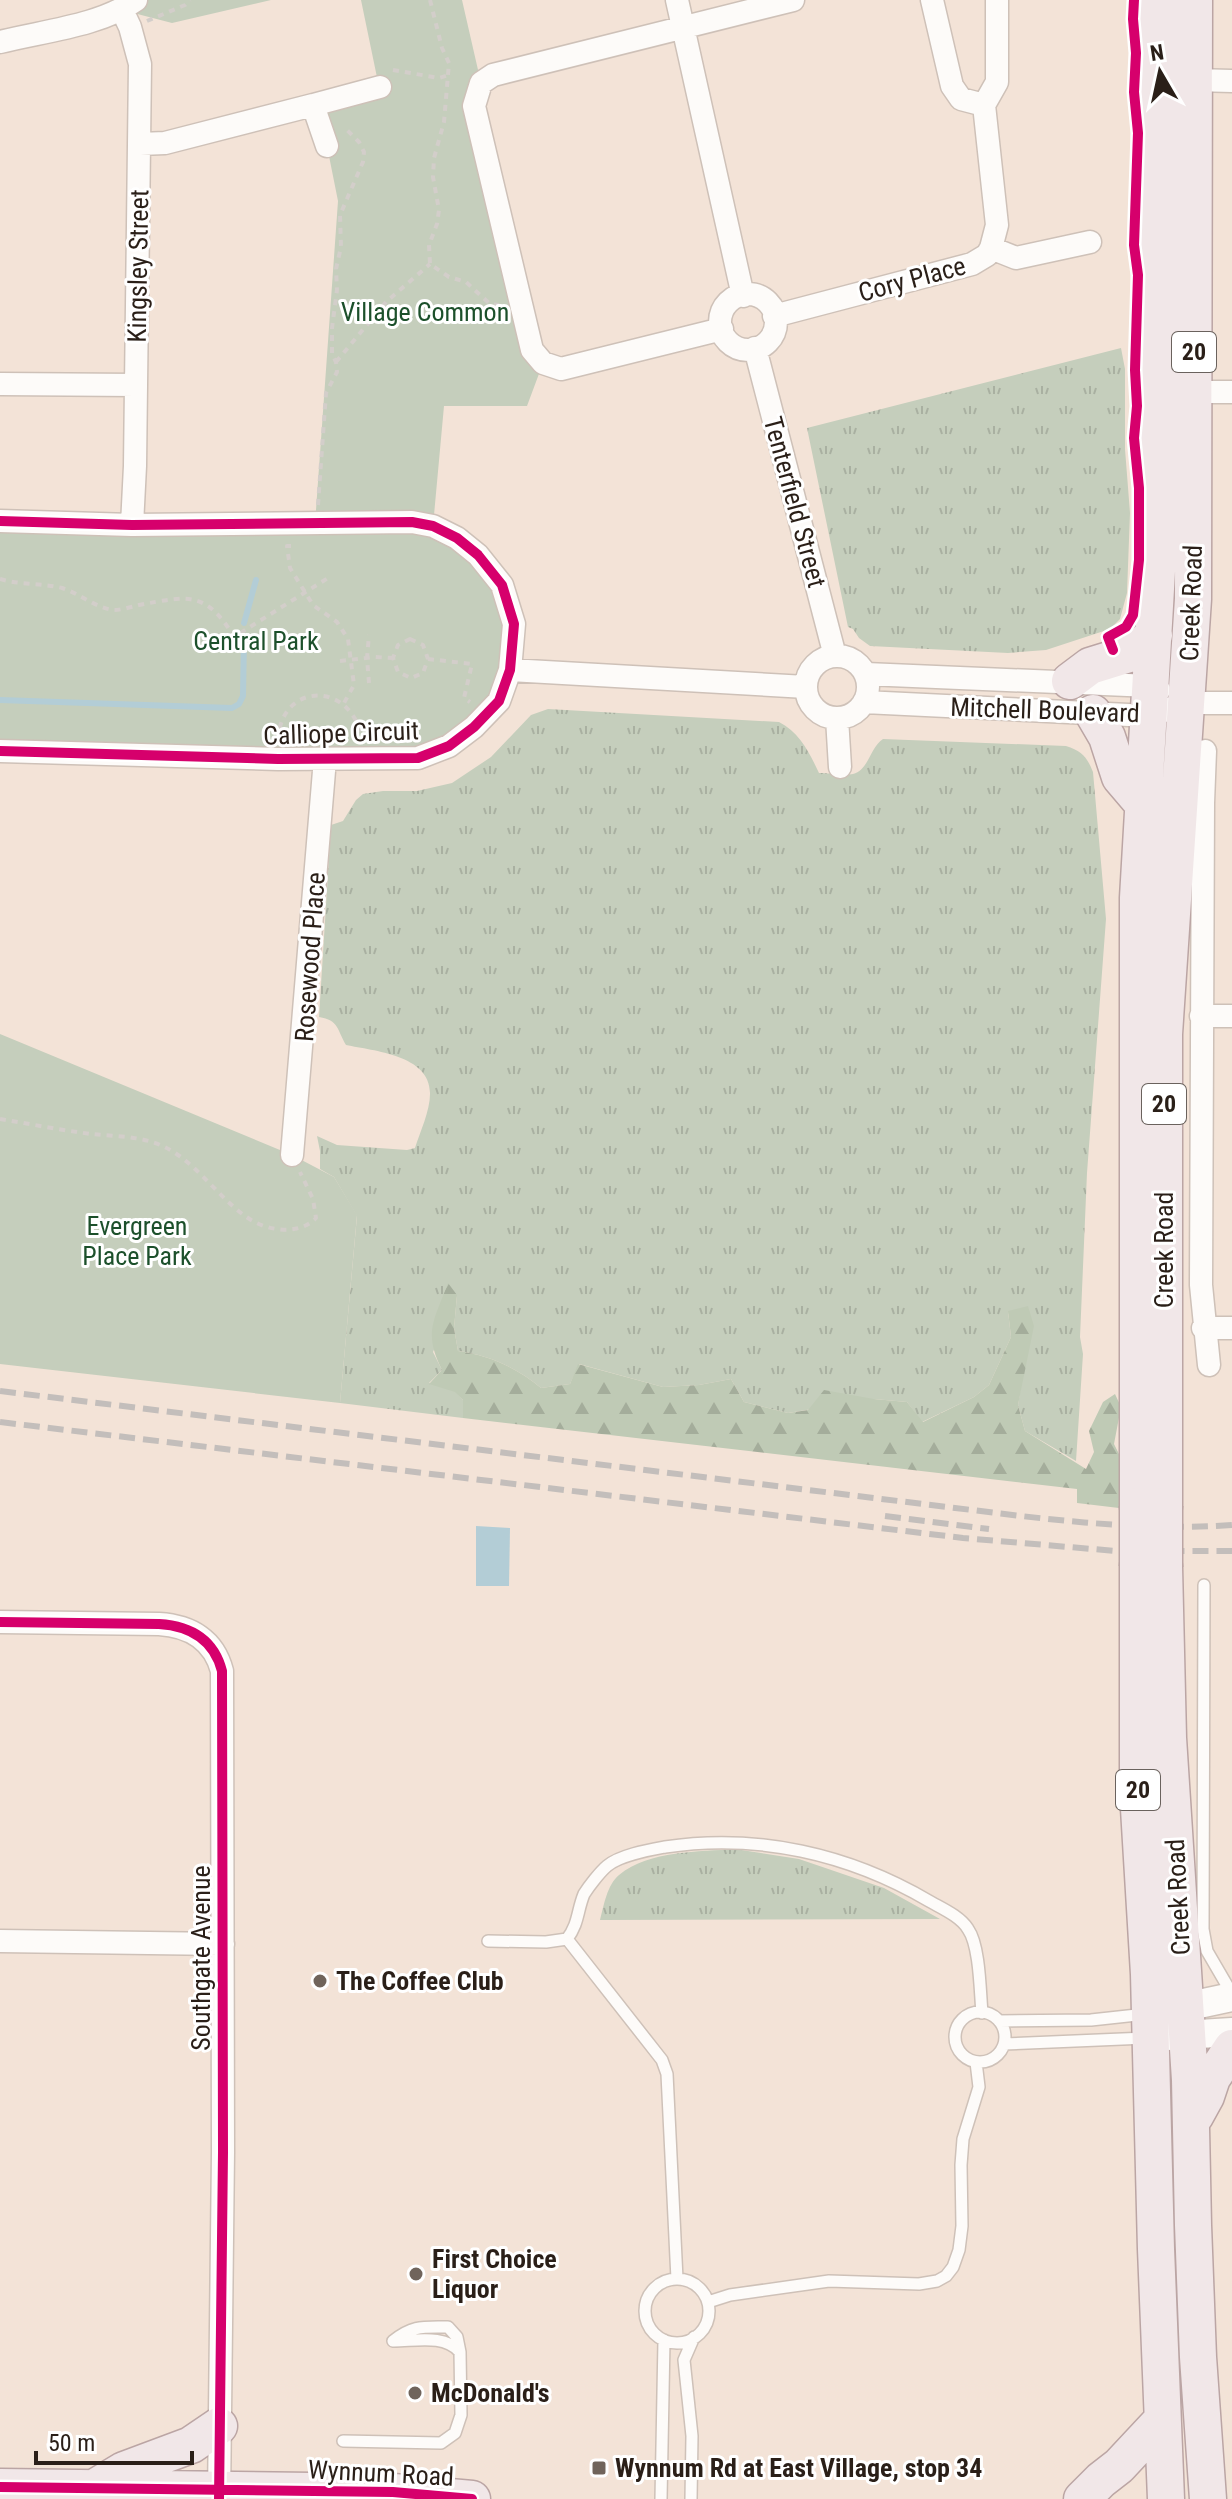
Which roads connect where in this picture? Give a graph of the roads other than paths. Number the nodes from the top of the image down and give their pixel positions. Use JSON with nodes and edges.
{"nodes":[{"id":1,"x":677,"y":0,"type":"edge"},
{"id":2,"x":793,"y":0,"type":"edge"},
{"id":3,"x":932,"y":0,"type":"edge"},
{"id":4,"x":997,"y":0,"type":"edge"},
{"id":5,"x":1158,"y":0,"type":"edge"},
{"id":6,"x":1194,"y":0,"type":"edge"},
{"id":7,"x":133,"y":11,"type":"edge"},
{"id":8,"x":683,"y":28,"type":"junction"},
{"id":9,"x":0,"y":42,"type":"edge"},
{"id":10,"x":1194,"y":80,"type":"junction"},
{"id":11,"x":1232,"y":81,"type":"edge"},
{"id":12,"x":380,"y":87,"type":"road end"},
{"id":13,"x":313,"y":105,"type":"junction"},
{"id":14,"x":984,"y":105,"type":"junction"},
{"id":15,"x":140,"y":144,"type":"junction"},
{"id":16,"x":327,"y":146,"type":"dead end"},
{"id":17,"x":1090,"y":242,"type":"dead end"},
{"id":18,"x":991,"y":248,"type":"junction"},
{"id":19,"x":743,"y":296,"type":"junction"},
{"id":20,"x":774,"y":316,"type":"junction"},
{"id":21,"x":722,"y":329,"type":"junction"},
{"id":22,"x":755,"y":348,"type":"junction"},
{"id":23,"x":0,"y":384,"type":"edge"},
{"id":24,"x":136,"y":385,"type":"junction"},
{"id":25,"x":1194,"y":392,"type":"junction"},
{"id":26,"x":1232,"y":392,"type":"edge"},
{"id":27,"x":0,"y":521,"type":"edge"},
{"id":28,"x":132,"y":525,"type":"junction"},
{"id":29,"x":1154,"y":635,"type":"junction"},
{"id":30,"x":835,"y":656,"type":"junction"},
{"id":31,"x":510,"y":670,"type":"junction"},
{"id":32,"x":866,"y":674,"type":"junction"},
{"id":33,"x":1070,"y":681,"type":"junction"},
{"id":34,"x":806,"y":687,"type":"junction"},
{"id":35,"x":1150,"y":701,"type":"junction"},
{"id":36,"x":864,"y":702,"type":"junction"},
{"id":37,"x":1187,"y":703,"type":"junction"},
{"id":38,"x":1232,"y":703,"type":"edge"},
{"id":39,"x":1093,"y":713,"type":"junction"},
{"id":40,"x":837,"y":718,"type":"junction"},
{"id":41,"x":0,"y":751,"type":"edge"},
{"id":42,"x":1205,"y":751,"type":"dead end"},
{"id":43,"x":325,"y":759,"type":"junction"},
{"id":44,"x":840,"y":767,"type":"dead end"},
{"id":45,"x":1143,"y":804,"type":"junction"},
{"id":46,"x":1201,"y":1016,"type":"junction"},
{"id":47,"x":1232,"y":1016,"type":"edge"},
{"id":48,"x":292,"y":1155,"type":"road end"},
{"id":49,"x":1203,"y":1328,"type":"junction"},
{"id":50,"x":1232,"y":1328,"type":"edge"},
{"id":51,"x":1209,"y":1365,"type":"dead end"},
{"id":52,"x":1151,"y":1506,"type":"junction"},
{"id":53,"x":1204,"y":1585,"type":"dead end"},
{"id":54,"x":0,"y":1622,"type":"edge"},
{"id":55,"x":567,"y":1939,"type":"junction"},
{"id":56,"x":0,"y":1941,"type":"edge"},
{"id":57,"x":488,"y":1941,"type":"dead end"},
{"id":58,"x":223,"y":1944,"type":"junction"},
{"id":59,"x":1232,"y":1995,"type":"edge"},
{"id":60,"x":982,"y":2013,"type":"junction"},
{"id":61,"x":999,"y":2021,"type":"junction"},
{"id":62,"x":1168,"y":2023,"type":"junction"},
{"id":63,"x":1232,"y":2032,"type":"edge"},
{"id":64,"x":1004,"y":2044,"type":"junction"},
{"id":65,"x":1232,"y":2048,"type":"edge"},
{"id":66,"x":976,"y":2062,"type":"junction"},
{"id":67,"x":1191,"y":2123,"type":"junction"},
{"id":68,"x":677,"y":2279,"type":"junction"},
{"id":69,"x":708,"y":2302,"type":"junction"},
{"id":70,"x":694,"y":2337,"type":"junction"},
{"id":71,"x":664,"y":2340,"type":"junction"},
{"id":72,"x":393,"y":2341,"type":"dead end"},
{"id":73,"x":1200,"y":2383,"type":"junction"},
{"id":74,"x":1162,"y":2420,"type":"junction"},
{"id":75,"x":219,"y":2426,"type":"junction"},
{"id":76,"x":343,"y":2441,"type":"dead end"},
{"id":77,"x":1232,"y":2465,"type":"edge"},
{"id":78,"x":0,"y":2487,"type":"edge"},
{"id":79,"x":94,"y":2488,"type":"junction"},
{"id":80,"x":219,"y":2494,"type":"edge"},
{"id":81,"x":472,"y":2499,"type":"edge"},
{"id":82,"x":661,"y":2499,"type":"edge"},
{"id":83,"x":691,"y":2499,"type":"edge"},
{"id":84,"x":1082,"y":2499,"type":"edge"},
{"id":85,"x":1166,"y":2499,"type":"edge"},
{"id":86,"x":1208,"y":2499,"type":"edge"}],
"edges":[{"from":1,"to":8,"type":"street"},
{"from":2,"to":8,"type":"street"},
{"from":3,"to":14,"type":"street"},
{"from":4,"to":14,"type":"street"},
{"from":5,"to":29,"type":"main road","name":"Creek Road","number":"20"},
{"from":6,"to":10,"type":"main road","name":"Creek Road","number":"20"},
{"from":7,"to":9,"type":"street"},
{"from":7,"to":15,"type":"street","name":"Kingsley Street"},
{"from":8,"to":19,"type":"street"},
{"from":8,"to":21,"type":"street"},
{"from":10,"to":11,"type":"street"},
{"from":10,"to":25,"type":"main road","name":"Creek Road","number":"20"},
{"from":12,"to":13,"type":"street"},
{"from":13,"to":15,"type":"street"},
{"from":13,"to":16,"type":"street"},
{"from":14,"to":18,"type":"street"},
{"from":15,"to":24,"type":"street","name":"Kingsley Street"},
{"from":17,"to":18,"type":"street","name":"Cory Place"},
{"from":18,"to":20,"type":"street","name":"Cory Place"},
{"from":19,"to":20,"type":"street"},
{"from":19,"to":21,"type":"street"},
{"from":20,"to":22,"type":"street"},
{"from":21,"to":22,"type":"street"},
{"from":22,"to":30,"type":"street","name":"Tenterfield Street"},
{"from":23,"to":24,"type":"street"},
{"from":24,"to":28,"type":"street","name":"Kingsley Street"},
{"from":25,"to":26,"type":"street"},
{"from":25,"to":37,"type":"main road","name":"Creek Road","number":"20"},
{"from":27,"to":28,"type":"street","name":"Calliope Circuit"},
{"from":28,"to":31,"type":"street","name":"Calliope Circuit"},
{"from":29,"to":33,"type":"main road"},
{"from":29,"to":35,"type":"main road","name":"Creek Road","number":"20"},
{"from":30,"to":32,"type":"street","name":"Mitchell Boulevard"},
{"from":30,"to":34,"type":"street"},
{"from":31,"to":34,"type":"street"},
{"from":31,"to":43,"type":"street","name":"Calliope Circuit"},
{"from":32,"to":33,"type":"street","name":"Mitchell Boulevard"},
{"from":32,"to":36,"type":"street"},
{"from":33,"to":35,"type":"street","name":"Mitchell Boulevard"},
{"from":34,"to":40,"type":"street"},
{"from":35,"to":37,"type":"street","name":"Mitchell Boulevard"},
{"from":35,"to":39,"type":"street","name":"Mitchell Boulevard"},
{"from":35,"to":45,"type":"main road","name":"Creek Road","number":"20"},
{"from":36,"to":39,"type":"street","name":"Mitchell Boulevard"},
{"from":36,"to":40,"type":"street"},
{"from":37,"to":38,"type":"street","name":"Mitchell Boulevard"},
{"from":37,"to":52,"type":"main road","name":"Creek Road","number":"20"},
{"from":39,"to":45,"type":"main road"},
{"from":40,"to":44,"type":"street"},
{"from":41,"to":43,"type":"street","name":"Calliope Circuit"},
{"from":42,"to":46,"type":"street","name":"Creek Road"},
{"from":43,"to":48,"type":"street","name":"Rosewood Place"},
{"from":45,"to":52,"type":"main road","name":"Creek Road","number":"20"},
{"from":46,"to":47,"type":"street"},
{"from":46,"to":49,"type":"street","name":"Creek Road"},
{"from":49,"to":50,"type":"street"},
{"from":49,"to":51,"type":"street","name":"Creek Road"},
{"from":52,"to":62,"type":"main road","name":"Creek Road","number":"20","bridge":true},
{"from":53,"to":59,"type":"lane","name":"Creek Road"},
{"from":54,"to":58,"type":"street","name":"Southgate Avenue"},
{"from":55,"to":57,"type":"lane"},
{"from":55,"to":60,"type":"lane"},
{"from":55,"to":68,"type":"lane"},
{"from":56,"to":58,"type":"street"},
{"from":58,"to":75,"type":"street","name":"Southgate Avenue"},
{"from":59,"to":62,"type":"street"},
{"from":60,"to":61,"type":"lane"},
{"from":60,"to":66,"type":"lane"},
{"from":61,"to":62,"type":"lane"},
{"from":61,"to":64,"type":"lane"},
{"from":62,"to":63,"type":"street"},
{"from":62,"to":64,"type":"lane"},
{"from":62,"to":67,"type":"main road","name":"Creek Road","number":"20"},
{"from":62,"to":74,"type":"main road","name":"Creek Road","number":"20"},
{"from":64,"to":66,"type":"lane"},
{"from":65,"to":67,"type":"main road"},
{"from":66,"to":69,"type":"lane"},
{"from":67,"to":73,"type":"main road","name":"Creek Road","number":"20"},
{"from":68,"to":69,"type":"lane"},
{"from":68,"to":71,"type":"lane"},
{"from":69,"to":70,"type":"lane"},
{"from":70,"to":71,"type":"lane"},
{"from":70,"to":83,"type":"lane"},
{"from":71,"to":82,"type":"lane"},
{"from":72,"to":76,"type":"lane"},
{"from":73,"to":77,"type":"main road"},
{"from":73,"to":86,"type":"main road","name":"Creek Road","number":"20"},
{"from":74,"to":84,"type":"main road"},
{"from":74,"to":85,"type":"main road","name":"Creek Road","number":"20"},
{"from":75,"to":79,"type":"main road"},
{"from":75,"to":80,"type":"street","name":"Southgate Avenue"},
{"from":78,"to":79,"type":"main road","name":"Wynnum Road"},
{"from":79,"to":80,"type":"main road","name":"Wynnum Road"},
{"from":80,"to":81,"type":"main road","name":"Wynnum Road"}]}
